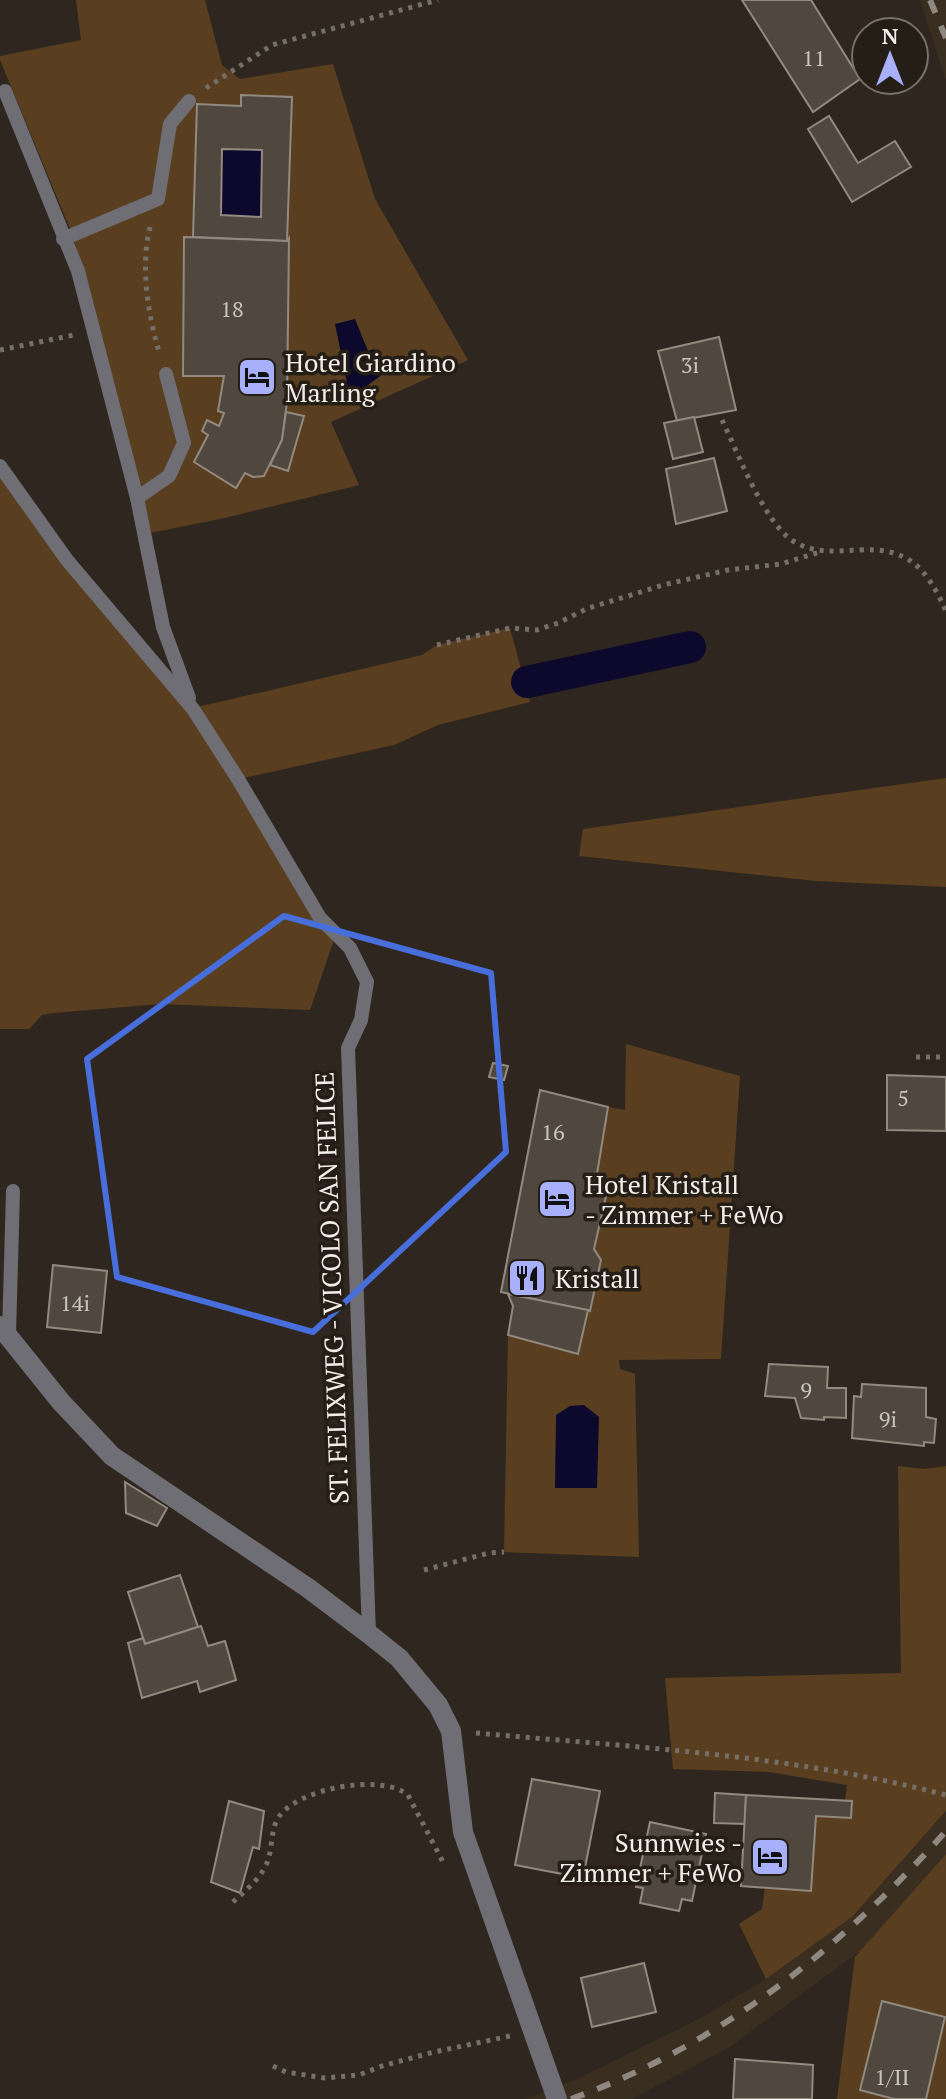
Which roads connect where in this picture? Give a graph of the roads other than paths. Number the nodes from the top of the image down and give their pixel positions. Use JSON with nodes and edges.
{"nodes":[{"id":1,"x":5,"y":91,"type":"dead end"},
{"id":2,"x":189,"y":101,"type":"dead end"},
{"id":3,"x":63,"y":239,"type":"junction"},
{"id":4,"x":166,"y":374,"type":"road end"},
{"id":5,"x":0,"y":466,"type":"edge"},
{"id":6,"x":137,"y":498,"type":"junction"},
{"id":7,"x":193,"y":709,"type":"junction"},
{"id":8,"x":13,"y":1191,"type":"dead end"},
{"id":9,"x":4,"y":1330,"type":"edge"},
{"id":10,"x":369,"y":1634,"type":"junction"},
{"id":11,"x":557,"y":2099,"type":"edge"}],
"edges":[{"from":1,"to":3,"type":"lane","name":"ST. FELIXWEG - VICOLO SAN FELICE"},
{"from":2,"to":3,"type":"lane"},
{"from":3,"to":6,"type":"lane","name":"ST. FELIXWEG - VICOLO SAN FELICE"},
{"from":4,"to":6,"type":"lane"},
{"from":5,"to":7,"type":"lane","name":"ST. FELIXWEG - VICOLO SAN FELICE"},
{"from":6,"to":7,"type":"lane","name":"ST. FELIXWEG - VICOLO SAN FELICE"},
{"from":7,"to":10,"type":"lane","name":"ST. FELIXWEG - VICOLO SAN FELICE"},
{"from":8,"to":9,"type":"lane"},
{"from":9,"to":10,"type":"street"},
{"from":10,"to":11,"type":"street"}]}
